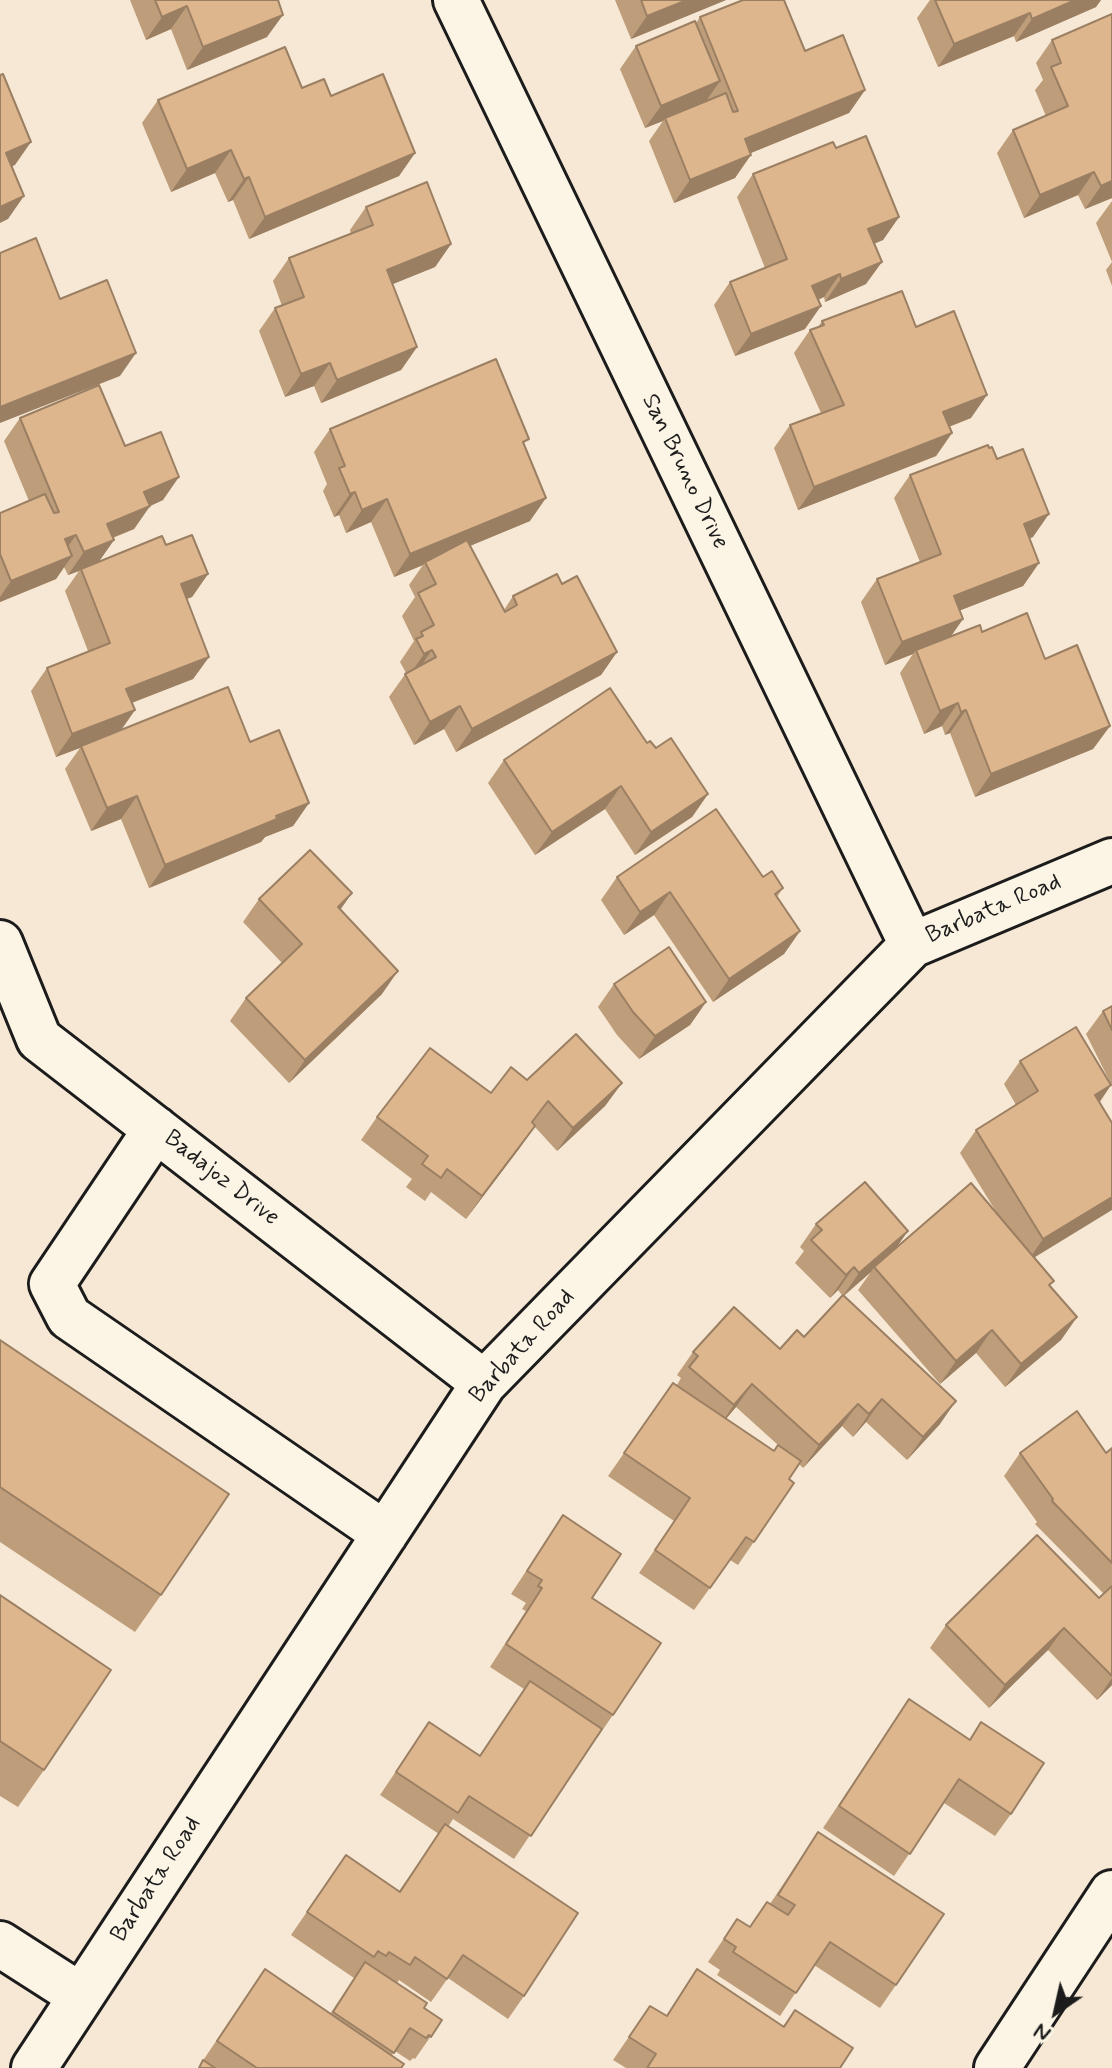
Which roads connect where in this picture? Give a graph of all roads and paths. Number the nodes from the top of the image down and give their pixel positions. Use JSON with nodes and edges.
{"nodes":[{"id":1,"x":456,"y":0,"type":"edge"},
{"id":2,"x":1112,"y":861,"type":"edge"},
{"id":3,"x":0,"y":943,"type":"edge"},
{"id":4,"x":912,"y":945,"type":"junction"},
{"id":5,"x":156,"y":1129,"type":"junction"},
{"id":6,"x":484,"y":1383,"type":"junction"},
{"id":7,"x":385,"y":1534,"type":"junction"},
{"id":8,"x":1112,"y":1893,"type":"edge"},
{"id":9,"x":0,"y":1944,"type":"edge"},
{"id":10,"x":81,"y":1996,"type":"junction"},
{"id":11,"x":34,"y":2068,"type":"edge"},
{"id":12,"x":997,"y":2068,"type":"edge"}],
"edges":[{"from":1,"to":4,"type":"street","name":"San Bruno Drive"},
{"from":2,"to":4,"type":"street","name":"Barbata Road"},
{"from":3,"to":5,"type":"street","name":"Badajoz Drive"},
{"from":4,"to":6,"type":"street","name":"Barbata Road"},
{"from":5,"to":6,"type":"street","name":"Badajoz Drive"},
{"from":5,"to":7,"type":"street"},
{"from":6,"to":7,"type":"street","name":"Barbata Road"},
{"from":7,"to":10,"type":"street","name":"Barbata Road"},
{"from":8,"to":12,"type":"street"},
{"from":9,"to":10,"type":"street"},
{"from":10,"to":11,"type":"street","name":"Barbata Road"}]}
